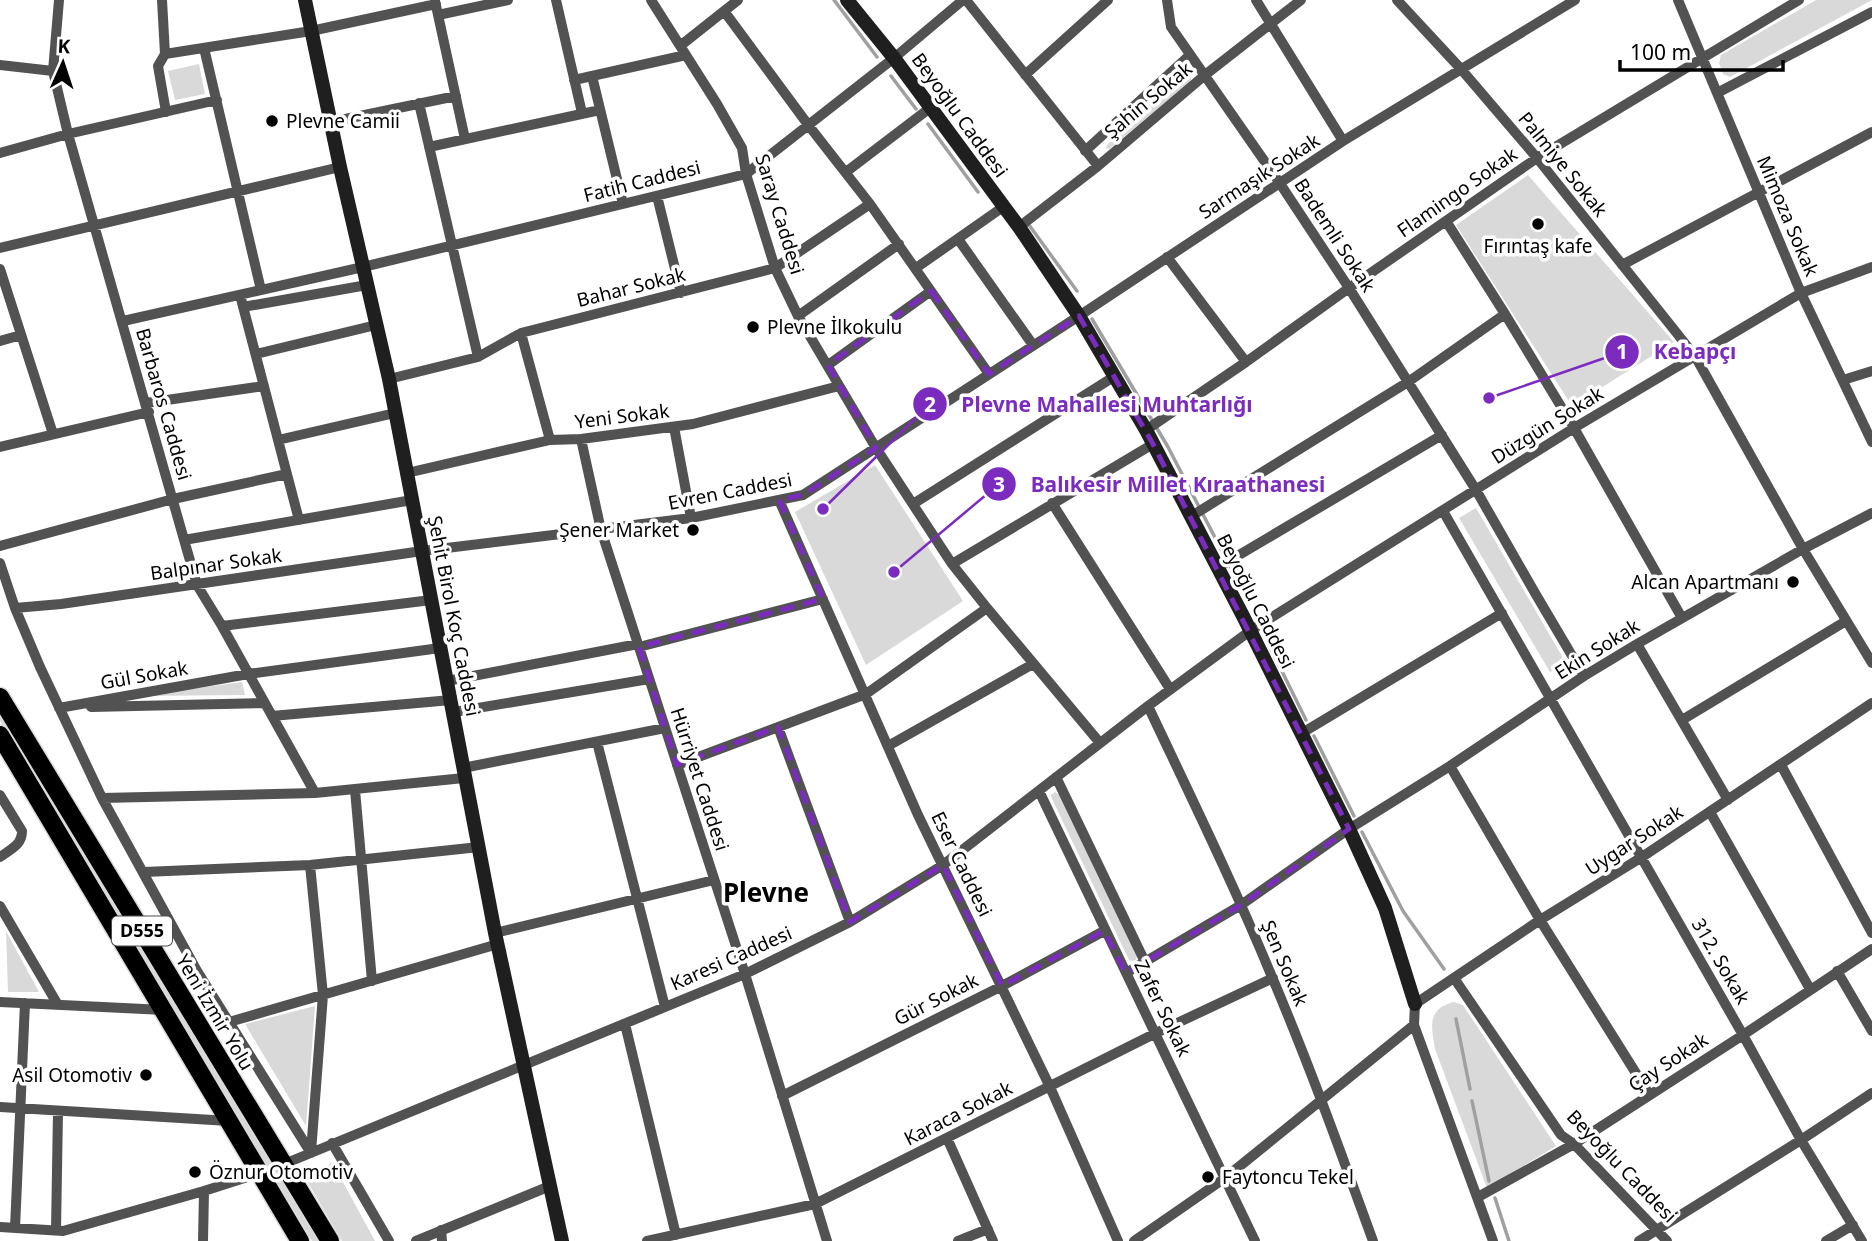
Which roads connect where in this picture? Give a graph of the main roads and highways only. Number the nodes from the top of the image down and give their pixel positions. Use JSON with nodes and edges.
{"nodes":[{"id":1,"x":306,"y":0,"type":"edge"},
{"id":2,"x":847,"y":0,"type":"edge"},
{"id":3,"x":0,"y":697,"type":"edge"},
{"id":4,"x":0,"y":735,"type":"edge"},
{"id":5,"x":1415,"y":1004,"type":"road end"},
{"id":6,"x":300,"y":1241,"type":"edge"},
{"id":7,"x":330,"y":1241,"type":"edge"},
{"id":8,"x":562,"y":1241,"type":"edge"}],
"edges":[{"from":1,"to":8,"type":"main road","name":"Şehit Birol Koç Caddesi"},
{"from":2,"to":5,"type":"main road","name":"Beyoğlu Caddesi"},
{"from":3,"to":7,"type":"highway","name":"Yeni İzmir Yolu","number":"D555"},
{"from":4,"to":6,"type":"highway","number":"D555"}]}
